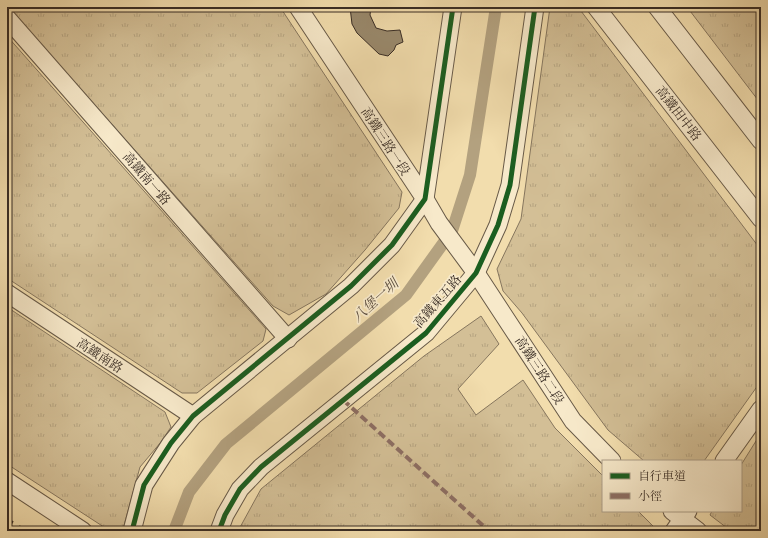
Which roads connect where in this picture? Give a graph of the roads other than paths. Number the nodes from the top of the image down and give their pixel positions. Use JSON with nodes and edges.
{"nodes":[{"id":1,"x":298,"y":7,"type":"edge"},
{"id":2,"x":453,"y":7,"type":"edge"},
{"id":3,"x":536,"y":7,"type":"edge"},
{"id":4,"x":596,"y":7,"type":"edge"},
{"id":5,"x":657,"y":7,"type":"edge"},
{"id":6,"x":7,"y":18,"type":"edge"},
{"id":7,"x":761,"y":141,"type":"edge"},
{"id":8,"x":424,"y":199,"type":"junction"},
{"id":9,"x":761,"y":218,"type":"edge"},
{"id":10,"x":476,"y":273,"type":"junction"},
{"id":11,"x":7,"y":293,"type":"edge"},
{"id":12,"x":288,"y":339,"type":"junction"},
{"id":13,"x":761,"y":409,"type":"edge"},
{"id":14,"x":193,"y":416,"type":"junction"},
{"id":15,"x":611,"y":460,"type":"edge"},
{"id":16,"x":725,"y":460,"type":"edge"},
{"id":17,"x":7,"y":481,"type":"edge"},
{"id":18,"x":679,"y":518,"type":"edge"},
{"id":19,"x":83,"y":531,"type":"edge"},
{"id":20,"x":132,"y":531,"type":"edge"},
{"id":21,"x":219,"y":531,"type":"edge"},
{"id":22,"x":698,"y":531,"type":"edge"}],
"edges":[{"from":1,"to":8,"type":"street","name":"高鐵三路一段"},
{"from":2,"to":8,"type":"street"},
{"from":3,"to":10,"type":"street","name":"高鐵東五路"},
{"from":4,"to":9,"type":"street","name":"高鐵田中路"},
{"from":5,"to":7,"type":"street"},
{"from":6,"to":12,"type":"street","name":"高鐵南一路"},
{"from":8,"to":10,"type":"street","name":"高鐵三路一段"},
{"from":8,"to":12,"type":"street"},
{"from":10,"to":15,"type":"street","name":"高鐵三路二段"},
{"from":10,"to":21,"type":"street","name":"高鐵東五路"},
{"from":11,"to":14,"type":"street","name":"高鐵南路"},
{"from":12,"to":14,"type":"street"},
{"from":13,"to":16,"type":"street"},
{"from":14,"to":20,"type":"street"},
{"from":17,"to":19,"type":"street"},
{"from":18,"to":22,"type":"street"}]}
